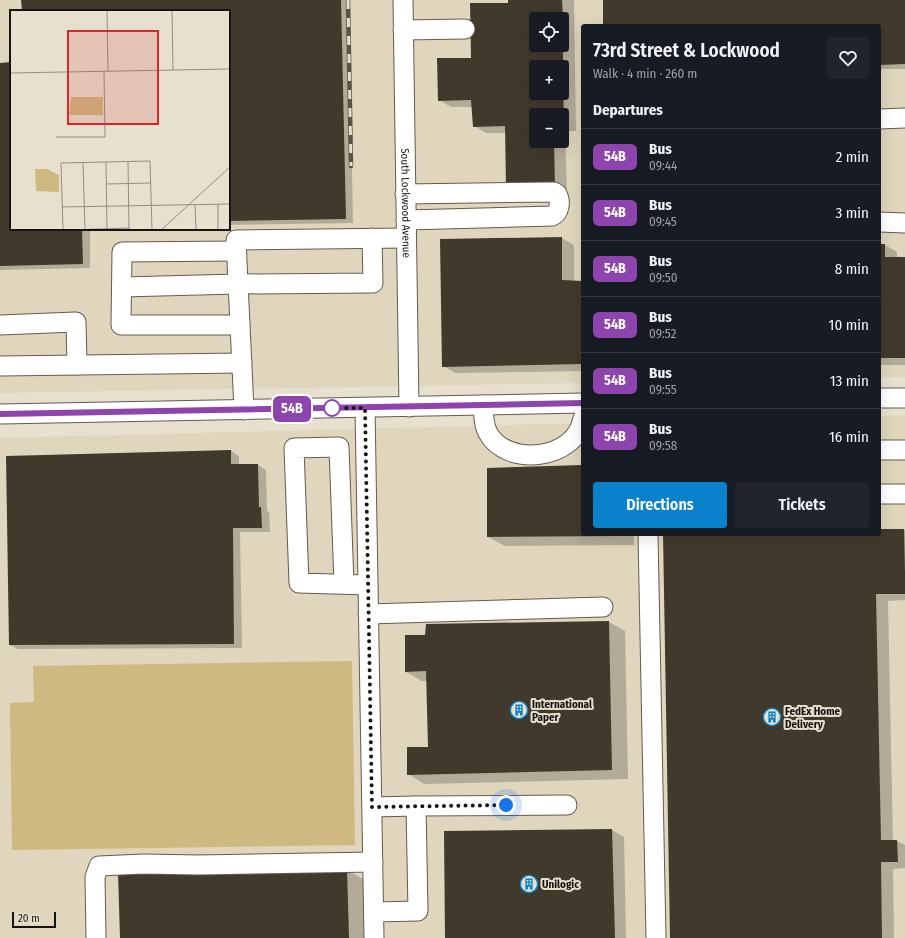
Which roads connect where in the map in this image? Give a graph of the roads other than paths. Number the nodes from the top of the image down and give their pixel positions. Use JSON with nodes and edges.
{"nodes":[{"id":1,"x":403,"y":0,"type":"edge"},
{"id":2,"x":465,"y":29,"type":"dead end"},
{"id":3,"x":403,"y":30,"type":"junction"},
{"id":4,"x":905,"y":118,"type":"edge"},
{"id":5,"x":881,"y":119,"type":"edge"},
{"id":6,"x":405,"y":194,"type":"junction"},
{"id":7,"x":881,"y":222,"type":"edge"},
{"id":8,"x":905,"y":223,"type":"edge"},
{"id":9,"x":406,"y":229,"type":"junction"},
{"id":10,"x":372,"y":238,"type":"junction"},
{"id":11,"x":236,"y":251,"type":"junction"},
{"id":12,"x":238,"y":284,"type":"junction"},
{"id":13,"x":122,"y":287,"type":"junction"},
{"id":14,"x":0,"y":325,"type":"edge"},
{"id":15,"x":240,"y":325,"type":"junction"},
{"id":16,"x":242,"y":363,"type":"junction"},
{"id":17,"x":0,"y":366,"type":"edge"},
{"id":18,"x":77,"y":366,"type":"junction"},
{"id":19,"x":881,"y":398,"type":"edge"},
{"id":20,"x":905,"y":398,"type":"edge"},
{"id":21,"x":581,"y":403,"type":"edge"},
{"id":22,"x":483,"y":405,"type":"junction"},
{"id":23,"x":409,"y":407,"type":"junction"},
{"id":24,"x":365,"y":408,"type":"junction"},
{"id":25,"x":244,"y":410,"type":"junction"},
{"id":26,"x":0,"y":414,"type":"edge"},
{"id":27,"x":581,"y":425,"type":"edge"},
{"id":28,"x":881,"y":450,"type":"edge"},
{"id":29,"x":905,"y":450,"type":"edge"},
{"id":30,"x":881,"y":494,"type":"edge"},
{"id":31,"x":905,"y":494,"type":"edge"},
{"id":32,"x":648,"y":536,"type":"edge"},
{"id":33,"x":344,"y":584,"type":"junction"},
{"id":34,"x":368,"y":585,"type":"junction"},
{"id":35,"x":603,"y":608,"type":"dead end"},
{"id":36,"x":368,"y":614,"type":"junction"},
{"id":37,"x":567,"y":805,"type":"dead end"},
{"id":38,"x":416,"y":806,"type":"junction"},
{"id":39,"x":372,"y":807,"type":"junction"},
{"id":40,"x":373,"y":862,"type":"junction"},
{"id":41,"x":374,"y":912,"type":"junction"},
{"id":42,"x":96,"y":938,"type":"edge"},
{"id":43,"x":374,"y":938,"type":"edge"},
{"id":44,"x":656,"y":938,"type":"edge"}],
"edges":[{"from":1,"to":3,"type":"street","name":"South Lockwood Avenue"},
{"from":2,"to":3,"type":"street"},
{"from":3,"to":6,"type":"street","name":"South Lockwood Avenue"},
{"from":4,"to":5,"type":"street"},
{"from":6,"to":9,"type":"street","name":"South Lockwood Avenue"},
{"from":6,"to":9,"type":"street"},
{"from":7,"to":8,"type":"street"},
{"from":9,"to":10,"type":"street"},
{"from":9,"to":23,"type":"street","name":"South Lockwood Avenue"},
{"from":10,"to":11,"type":"street"},
{"from":10,"to":12,"type":"street"},
{"from":11,"to":12,"type":"street"},
{"from":11,"to":13,"type":"street"},
{"from":12,"to":13,"type":"street"},
{"from":12,"to":15,"type":"street"},
{"from":13,"to":15,"type":"street"},
{"from":14,"to":18,"type":"street"},
{"from":15,"to":16,"type":"street"},
{"from":16,"to":18,"type":"street"},
{"from":16,"to":25,"type":"street"},
{"from":17,"to":18,"type":"street"},
{"from":19,"to":20,"type":"street"},
{"from":21,"to":22,"type":"street"},
{"from":22,"to":23,"type":"street"},
{"from":22,"to":27,"type":"street"},
{"from":23,"to":24,"type":"street"},
{"from":24,"to":25,"type":"street"},
{"from":24,"to":34,"type":"street"},
{"from":25,"to":26,"type":"street"},
{"from":28,"to":29,"type":"street"},
{"from":30,"to":31,"type":"street"},
{"from":32,"to":44,"type":"street"},
{"from":33,"to":33,"type":"street"},
{"from":33,"to":34,"type":"street"},
{"from":34,"to":36,"type":"street"},
{"from":35,"to":36,"type":"street"},
{"from":36,"to":39,"type":"street"},
{"from":37,"to":38,"type":"street"},
{"from":38,"to":39,"type":"street"},
{"from":38,"to":41,"type":"street"},
{"from":39,"to":40,"type":"street"},
{"from":40,"to":41,"type":"street"},
{"from":40,"to":42,"type":"street"},
{"from":41,"to":43,"type":"street"}]}
